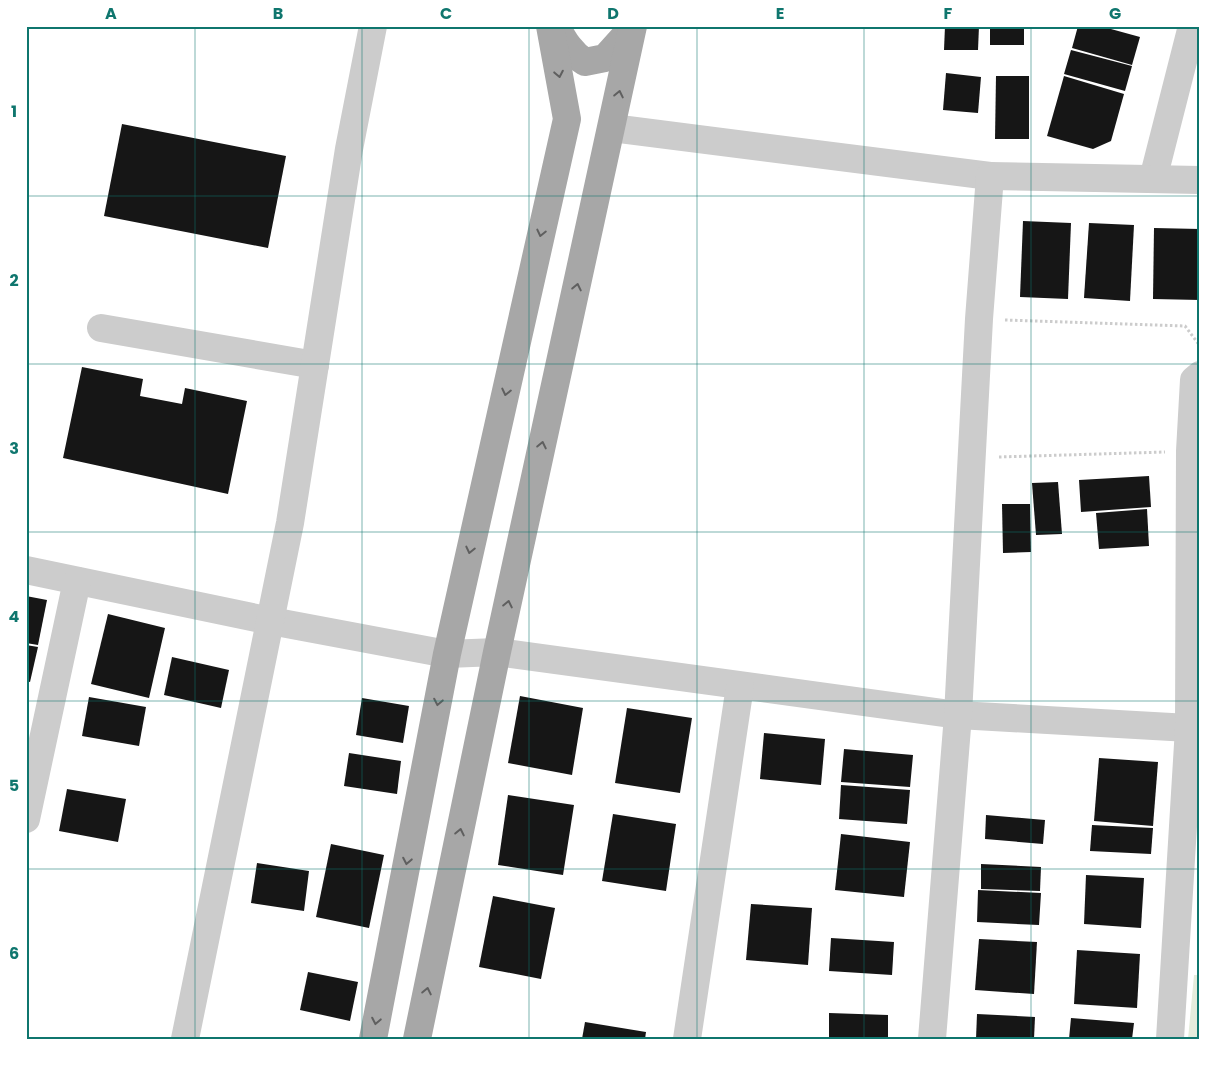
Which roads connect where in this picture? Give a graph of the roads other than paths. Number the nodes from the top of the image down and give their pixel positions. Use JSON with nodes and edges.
{"nodes":[{"id":1,"x":373,"y":26,"type":"edge"},
{"id":2,"x":550,"y":26,"type":"edge"},
{"id":3,"x":556,"y":26,"type":"edge"},
{"id":4,"x":633,"y":26,"type":"edge"},
{"id":5,"x":1192,"y":26,"type":"edge"},
{"id":6,"x":612,"y":128,"type":"junction"},
{"id":7,"x":990,"y":176,"type":"junction"},
{"id":8,"x":1153,"y":179,"type":"junction"},
{"id":9,"x":1200,"y":180,"type":"edge"},
{"id":10,"x":101,"y":328,"type":"dead end"},
{"id":11,"x":315,"y":365,"type":"junction"},
{"id":12,"x":1200,"y":375,"type":"edge"},
{"id":13,"x":26,"y":570,"type":"edge"},
{"id":14,"x":77,"y":581,"type":"junction"},
{"id":15,"x":271,"y":621,"type":"junction"},
{"id":16,"x":497,"y":652,"type":"junction"},
{"id":17,"x":447,"y":654,"type":"junction"},
{"id":18,"x":740,"y":686,"type":"junction"},
{"id":19,"x":958,"y":716,"type":"junction"},
{"id":20,"x":1195,"y":727,"type":"edge"},
{"id":21,"x":26,"y":819,"type":"edge"},
{"id":22,"x":1188,"y":954,"type":"edge"},
{"id":23,"x":185,"y":1039,"type":"edge"},
{"id":24,"x":373,"y":1039,"type":"edge"},
{"id":25,"x":417,"y":1039,"type":"edge"},
{"id":26,"x":687,"y":1039,"type":"edge"},
{"id":27,"x":932,"y":1039,"type":"edge"},
{"id":28,"x":1170,"y":1039,"type":"edge"}],
"edges":[{"from":1,"to":11,"type":"street"},
{"from":2,"to":17,"type":"main road","one_way":true},
{"from":3,"to":4,"type":"main road"},
{"from":6,"to":4,"type":"main road","one_way":true},
{"from":5,"to":8,"type":"street"},
{"from":6,"to":7,"type":"street"},
{"from":16,"to":6,"type":"main road","one_way":true},
{"from":7,"to":8,"type":"street"},
{"from":7,"to":19,"type":"street"},
{"from":8,"to":9,"type":"street"},
{"from":10,"to":11,"type":"street"},
{"from":11,"to":15,"type":"street"},
{"from":12,"to":20,"type":"street"},
{"from":13,"to":14,"type":"street"},
{"from":14,"to":15,"type":"street"},
{"from":14,"to":21,"type":"street"},
{"from":15,"to":17,"type":"street"},
{"from":15,"to":23,"type":"street"},
{"from":16,"to":17,"type":"street"},
{"from":16,"to":18,"type":"street"},
{"from":25,"to":16,"type":"main road","one_way":true},
{"from":17,"to":24,"type":"main road","one_way":true},
{"from":18,"to":19,"type":"street"},
{"from":18,"to":26,"type":"street"},
{"from":19,"to":20,"type":"street"},
{"from":19,"to":27,"type":"street"},
{"from":20,"to":22,"type":"street"},
{"from":22,"to":28,"type":"street"}]}
